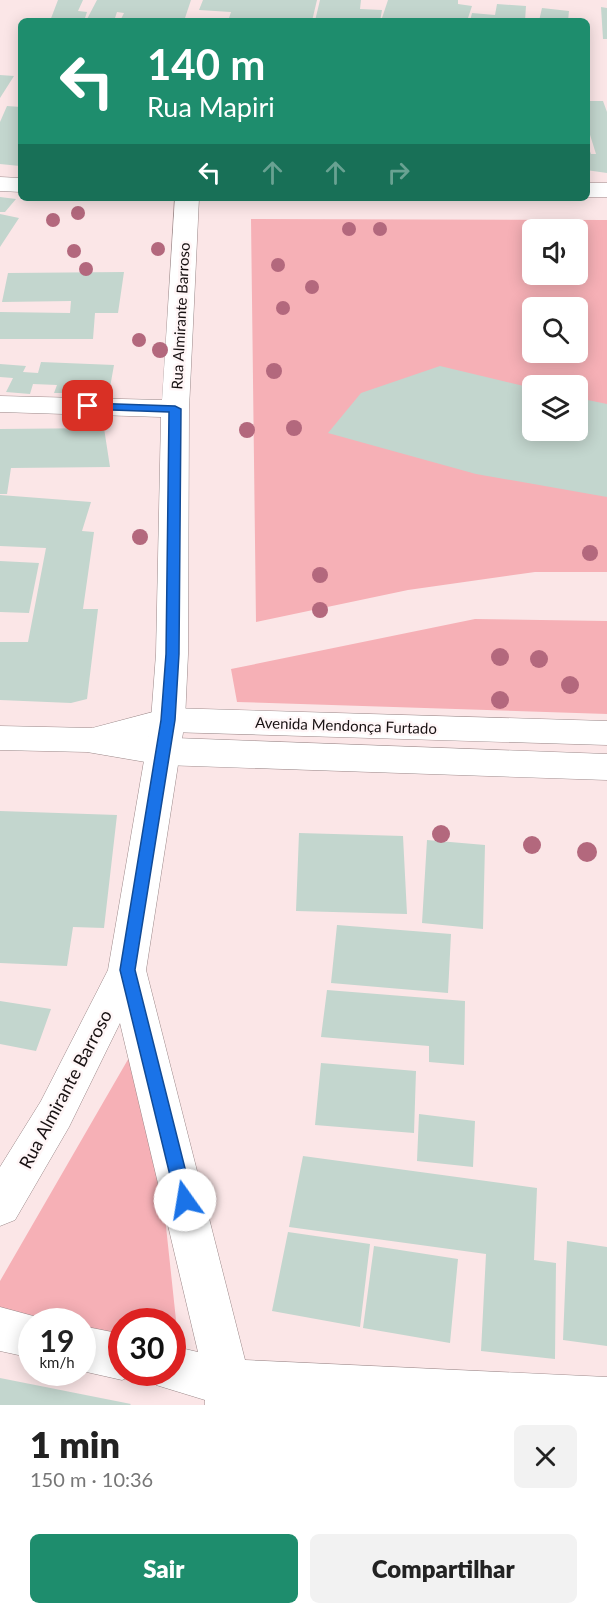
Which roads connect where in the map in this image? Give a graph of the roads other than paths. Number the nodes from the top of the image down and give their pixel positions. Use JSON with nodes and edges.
{"nodes":[{"id":1,"x":0,"y":184,"type":"edge"},
{"id":2,"x":18,"y":185,"type":"edge"},
{"id":3,"x":590,"y":190,"type":"edge"},
{"id":4,"x":607,"y":190,"type":"edge"},
{"id":5,"x":187,"y":201,"type":"edge"},
{"id":6,"x":0,"y":404,"type":"edge"},
{"id":7,"x":175,"y":409,"type":"junction"},
{"id":8,"x":607,"y":733,"type":"edge"},
{"id":9,"x":165,"y":736,"type":"junction"},
{"id":10,"x":0,"y":738,"type":"edge"},
{"id":11,"x":607,"y":767,"type":"edge"},
{"id":12,"x":128,"y":970,"type":"junction"},
{"id":13,"x":0,"y":1206,"type":"edge"},
{"id":14,"x":0,"y":1329,"type":"edge"},
{"id":15,"x":18,"y":1333,"type":"edge"},
{"id":16,"x":186,"y":1375,"type":"edge"},
{"id":17,"x":228,"y":1394,"type":"edge"},
{"id":18,"x":607,"y":1400,"type":"edge"}],
"edges":[{"from":1,"to":2,"type":"street"},
{"from":3,"to":4,"type":"street"},
{"from":5,"to":7,"type":"street","name":"Rua Almirante Barroso"},
{"from":6,"to":7,"type":"street"},
{"from":7,"to":9,"type":"street","name":"Rua Almirante Barroso"},
{"from":8,"to":9,"type":"street","name":"Avenida Mendonça Furtado"},
{"from":9,"to":10,"type":"street","name":"Avenida Mendonça Furtado"},
{"from":9,"to":11,"type":"street","name":"Avenida Mendonça Furtado"},
{"from":9,"to":12,"type":"street","name":"Rua Almirante Barroso"},
{"from":12,"to":13,"type":"street","name":"Rua Almirante Barroso"},
{"from":12,"to":17,"type":"street","name":"Rua Almirante Barroso"},
{"from":14,"to":15,"type":"street"},
{"from":16,"to":17,"type":"street"},
{"from":17,"to":18,"type":"street"}]}
